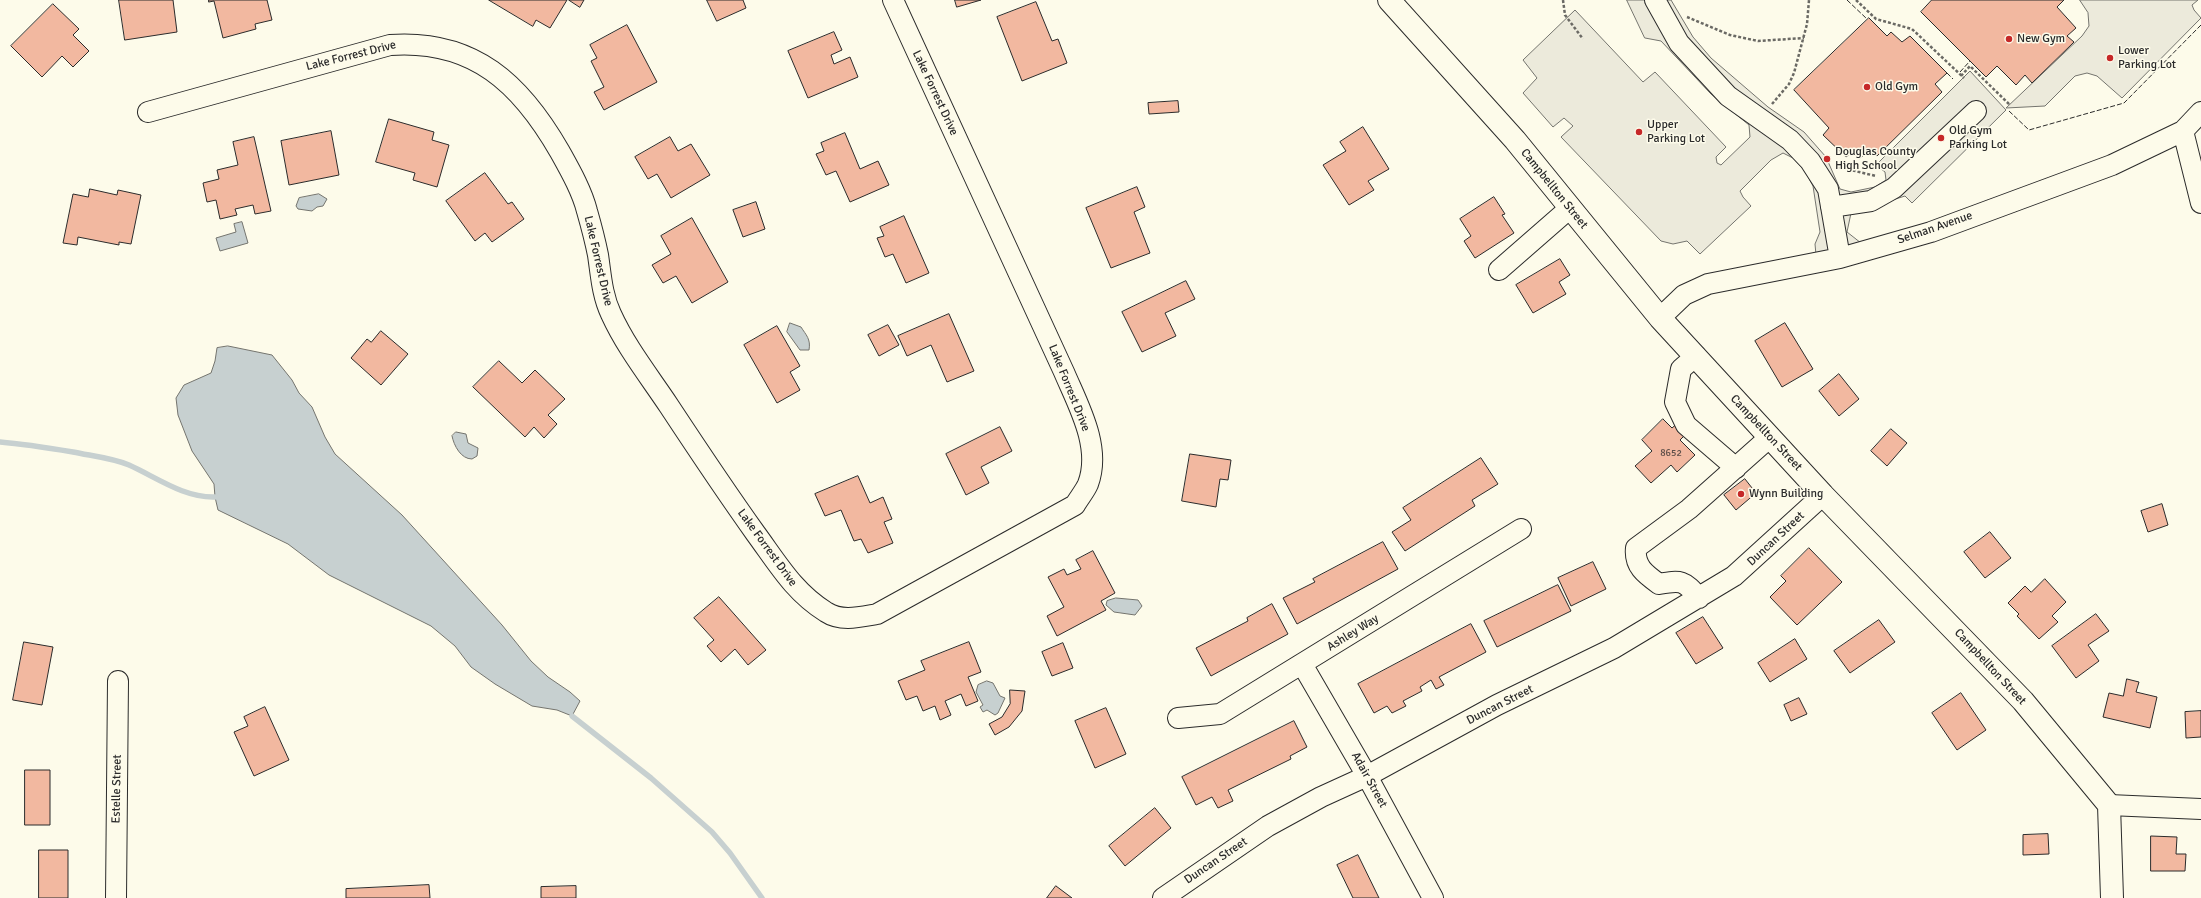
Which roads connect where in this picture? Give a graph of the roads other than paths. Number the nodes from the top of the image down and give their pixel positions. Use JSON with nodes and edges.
{"nodes":[{"id":1,"x":893,"y":0,"type":"edge"},
{"id":2,"x":1389,"y":0,"type":"edge"},
{"id":3,"x":1655,"y":0,"type":"edge"},
{"id":4,"x":1976,"y":111,"type":"dead end"},
{"id":5,"x":148,"y":112,"type":"dead end"},
{"id":6,"x":2201,"y":112,"type":"edge"},
{"id":7,"x":2183,"y":131,"type":"junction"},
{"id":8,"x":2201,"y":203,"type":"edge"},
{"id":9,"x":1832,"y":207,"type":"junction"},
{"id":10,"x":1570,"y":208,"type":"junction"},
{"id":11,"x":1840,"y":258,"type":"junction"},
{"id":12,"x":1499,"y":270,"type":"dead end"},
{"id":13,"x":1660,"y":318,"type":"junction"},
{"id":14,"x":1696,"y":356,"type":"junction"},
{"id":15,"x":1770,"y":437,"type":"junction"},
{"id":16,"x":1736,"y":468,"type":"junction"},
{"id":17,"x":1823,"y":495,"type":"junction"},
{"id":18,"x":1521,"y":529,"type":"dead end"},
{"id":19,"x":1699,"y":598,"type":"junction"},
{"id":20,"x":1302,"y":664,"type":"junction"},
{"id":21,"x":118,"y":681,"type":"dead end"},
{"id":22,"x":1178,"y":718,"type":"dead end"},
{"id":23,"x":1367,"y":776,"type":"junction"},
{"id":24,"x":2109,"y":806,"type":"junction"},
{"id":25,"x":2201,"y":808,"type":"edge"},
{"id":26,"x":116,"y":898,"type":"edge"},
{"id":27,"x":1163,"y":898,"type":"edge"},
{"id":28,"x":1433,"y":898,"type":"edge"},
{"id":29,"x":2112,"y":898,"type":"edge"}],
"edges":[{"from":1,"to":5,"type":"street","name":"Lake Forrest Drive"},
{"from":2,"to":10,"type":"main road","name":"Campbellton Street"},
{"from":3,"to":9,"type":"street"},
{"from":4,"to":9,"type":"street"},
{"from":6,"to":7,"type":"street","name":"Selman Avenue"},
{"from":7,"to":8,"type":"street"},
{"from":7,"to":11,"type":"street","name":"Selman Avenue"},
{"from":9,"to":11,"type":"street"},
{"from":10,"to":12,"type":"street"},
{"from":10,"to":13,"type":"main road","name":"Campbellton Street"},
{"from":11,"to":13,"type":"street","name":"Selman Avenue"},
{"from":13,"to":14,"type":"main road","name":"Campbellton Street"},
{"from":14,"to":15,"type":"main road","name":"Campbellton Street"},
{"from":14,"to":16,"type":"street"},
{"from":15,"to":16,"type":"street"},
{"from":15,"to":17,"type":"main road","name":"Campbellton Street"},
{"from":16,"to":19,"type":"street"},
{"from":17,"to":19,"type":"street","name":"Duncan Street"},
{"from":17,"to":24,"type":"main road","name":"Campbellton Street"},
{"from":18,"to":20,"type":"street","name":"Ashley Way"},
{"from":19,"to":23,"type":"street","name":"Duncan Street"},
{"from":20,"to":22,"type":"street","name":"Ashley Way"},
{"from":20,"to":23,"type":"street","name":"Adair Street"},
{"from":21,"to":26,"type":"street","name":"Estelle Street"},
{"from":23,"to":27,"type":"street","name":"Duncan Street"},
{"from":23,"to":28,"type":"street","name":"Adair Street"},
{"from":24,"to":25,"type":"street"},
{"from":24,"to":29,"type":"main road"}]}
